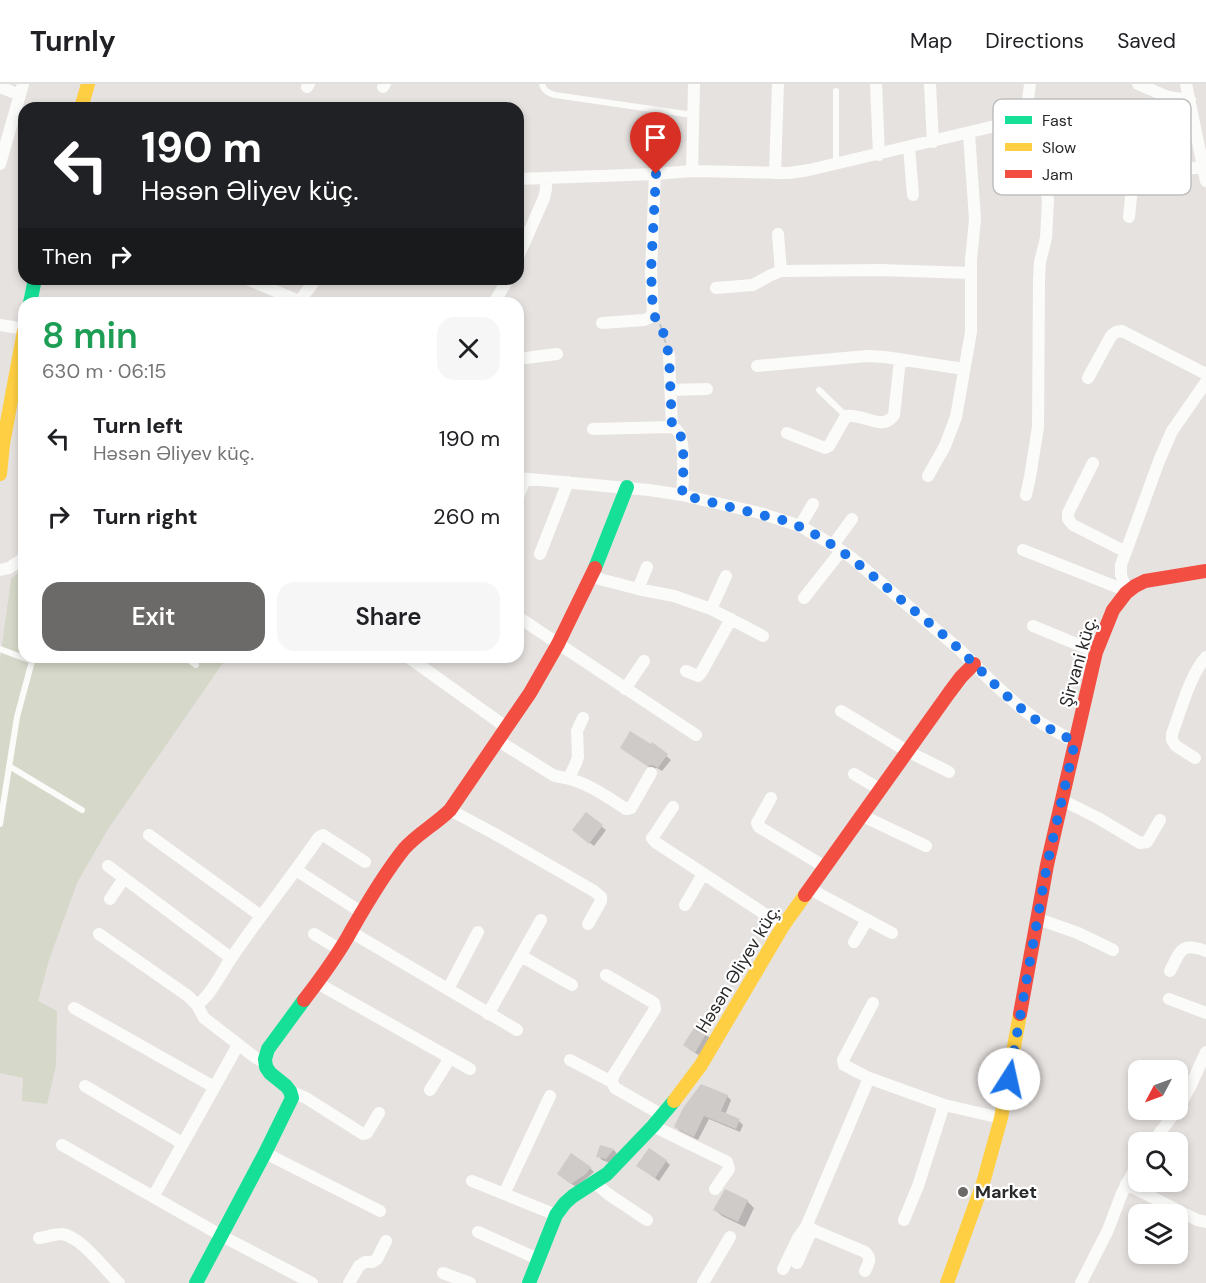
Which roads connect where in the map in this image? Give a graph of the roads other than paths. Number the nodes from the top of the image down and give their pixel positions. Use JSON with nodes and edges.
{"nodes":[{"id":1,"x":88,"y":84,"type":"edge"},
{"id":2,"x":542,"y":84,"type":"edge"},
{"id":3,"x":694,"y":84,"type":"edge"},
{"id":4,"x":778,"y":84,"type":"edge"},
{"id":5,"x":876,"y":84,"type":"edge"},
{"id":6,"x":930,"y":84,"type":"edge"},
{"id":7,"x":1030,"y":84,"type":"edge"},
{"id":8,"x":1138,"y":84,"type":"edge"},
{"id":9,"x":1185,"y":84,"type":"edge"},
{"id":10,"x":0,"y":87,"type":"edge"},
{"id":11,"x":21,"y":90,"type":"edge"},
{"id":12,"x":836,"y":91,"type":"dead end"},
{"id":13,"x":1028,"y":99,"type":"edge"},
{"id":14,"x":1183,"y":99,"type":"edge"},
{"id":15,"x":1190,"y":99,"type":"edge"},
{"id":16,"x":83,"y":102,"type":"edge"},
{"id":17,"x":1191,"y":105,"type":"edge"},
{"id":18,"x":693,"y":116,"type":"junction"},
{"id":19,"x":993,"y":127,"type":"edge"},
{"id":20,"x":969,"y":134,"type":"junction"},
{"id":21,"x":933,"y":142,"type":"junction"},
{"id":22,"x":909,"y":147,"type":"junction"},
{"id":23,"x":879,"y":154,"type":"junction"},
{"id":24,"x":0,"y":164,"type":"edge"},
{"id":25,"x":836,"y":164,"type":"junction"},
{"id":26,"x":1203,"y":167,"type":"junction"},
{"id":27,"x":1191,"y":168,"type":"edge"},
{"id":28,"x":692,"y":171,"type":"junction"},
{"id":29,"x":775,"y":173,"type":"junction"},
{"id":30,"x":656,"y":174,"type":"junction"},
{"id":31,"x":546,"y":178,"type":"junction"},
{"id":32,"x":524,"y":179,"type":"edge"},
{"id":33,"x":1206,"y":181,"type":"edge"},
{"id":34,"x":913,"y":195,"type":"dead end"},
{"id":35,"x":1047,"y":195,"type":"edge"},
{"id":36,"x":1132,"y":195,"type":"edge"},
{"id":37,"x":1129,"y":217,"type":"dead end"},
{"id":38,"x":778,"y":234,"type":"dead end"},
{"id":39,"x":524,"y":243,"type":"edge"},
{"id":40,"x":781,"y":271,"type":"junction"},
{"id":41,"x":970,"y":273,"type":"junction"},
{"id":42,"x":260,"y":285,"type":"edge"},
{"id":43,"x":311,"y":285,"type":"edge"},
{"id":44,"x":716,"y":288,"type":"dead end"},
{"id":45,"x":287,"y":297,"type":"edge"},
{"id":46,"x":302,"y":297,"type":"edge"},
{"id":47,"x":602,"y":322,"type":"dead end"},
{"id":48,"x":0,"y":325,"type":"edge"},
{"id":49,"x":18,"y":329,"type":"edge"},
{"id":50,"x":557,"y":354,"type":"dead end"},
{"id":51,"x":669,"y":355,"type":"road end"},
{"id":52,"x":524,"y":358,"type":"edge"},
{"id":53,"x":900,"y":360,"type":"junction"},
{"id":54,"x":757,"y":366,"type":"dead end"},
{"id":55,"x":964,"y":369,"type":"junction"},
{"id":56,"x":1206,"y":374,"type":"edge"},
{"id":57,"x":1088,"y":378,"type":"dead end"},
{"id":58,"x":1206,"y":382,"type":"edge"},
{"id":59,"x":18,"y":386,"type":"edge"},
{"id":60,"x":707,"y":389,"type":"dead end"},
{"id":61,"x":670,"y":390,"type":"junction"},
{"id":62,"x":819,"y":390,"type":"dead end"},
{"id":63,"x":846,"y":416,"type":"junction"},
{"id":64,"x":672,"y":427,"type":"junction"},
{"id":65,"x":592,"y":429,"type":"dead end"},
{"id":66,"x":787,"y":433,"type":"dead end"},
{"id":67,"x":1092,"y":464,"type":"dead end"},
{"id":68,"x":0,"y":474,"type":"edge"},
{"id":69,"x":928,"y":476,"type":"dead end"},
{"id":70,"x":524,"y":478,"type":"edge"},
{"id":71,"x":568,"y":482,"type":"junction"},
{"id":72,"x":627,"y":487,"type":"junction"},
{"id":73,"x":682,"y":495,"type":"junction"},
{"id":74,"x":1026,"y":495,"type":"dead end"},
{"id":75,"x":813,"y":504,"type":"dead end"},
{"id":76,"x":852,"y":519,"type":"dead end"},
{"id":77,"x":800,"y":526,"type":"junction"},
{"id":78,"x":837,"y":548,"type":"junction"},
{"id":79,"x":1023,"y":550,"type":"dead end"},
{"id":80,"x":1126,"y":552,"type":"junction"},
{"id":81,"x":540,"y":554,"type":"dead end"},
{"id":82,"x":18,"y":562,"type":"edge"},
{"id":83,"x":647,"y":567,"type":"dead end"},
{"id":84,"x":0,"y":570,"type":"edge"},
{"id":85,"x":1206,"y":571,"type":"edge"},
{"id":86,"x":726,"y":576,"type":"dead end"},
{"id":87,"x":592,"y":577,"type":"junction"},
{"id":88,"x":638,"y":589,"type":"junction"},
{"id":89,"x":1127,"y":591,"type":"junction"},
{"id":90,"x":804,"y":598,"type":"dead end"},
{"id":91,"x":711,"y":609,"type":"junction"},
{"id":92,"x":731,"y":619,"type":"junction"},
{"id":93,"x":524,"y":621,"type":"edge"},
{"id":94,"x":1033,"y":626,"type":"dead end"},
{"id":95,"x":763,"y":636,"type":"dead end"},
{"id":96,"x":558,"y":644,"type":"junction"},
{"id":97,"x":0,"y":649,"type":"edge"},
{"id":98,"x":1096,"y":652,"type":"junction"},
{"id":99,"x":18,"y":654,"type":"edge"},
{"id":100,"x":1206,"y":657,"type":"edge"},
{"id":101,"x":644,"y":661,"type":"dead end"},
{"id":102,"x":33,"y":663,"type":"edge"},
{"id":103,"x":193,"y":663,"type":"edge"},
{"id":104,"x":416,"y":663,"type":"edge"},
{"id":105,"x":974,"y":664,"type":"junction"},
{"id":106,"x":196,"y":665,"type":"dead end"},
{"id":107,"x":686,"y":670,"type":"dead end"},
{"id":108,"x":625,"y":688,"type":"junction"},
{"id":109,"x":841,"y":711,"type":"dead end"},
{"id":110,"x":582,"y":718,"type":"dead end"},
{"id":111,"x":506,"y":727,"type":"junction"},
{"id":112,"x":696,"y":735,"type":"dead end"},
{"id":113,"x":497,"y":740,"type":"junction"},
{"id":114,"x":1075,"y":742,"type":"junction"},
{"id":115,"x":907,"y":752,"type":"junction"},
{"id":116,"x":1195,"y":758,"type":"dead end"},
{"id":117,"x":9,"y":766,"type":"junction"},
{"id":118,"x":949,"y":771,"type":"dead end"},
{"id":119,"x":651,"y":773,"type":"dead end"},
{"id":120,"x":854,"y":774,"type":"dead end"},
{"id":121,"x":569,"y":778,"type":"junction"},
{"id":122,"x":881,"y":790,"type":"junction"},
{"id":123,"x":771,"y":798,"type":"dead end"},
{"id":124,"x":1062,"y":800,"type":"junction"},
{"id":125,"x":673,"y":807,"type":"dead end"},
{"id":126,"x":82,"y":810,"type":"dead end"},
{"id":127,"x":450,"y":810,"type":"junction"},
{"id":128,"x":863,"y":816,"type":"junction"},
{"id":129,"x":1160,"y":820,"type":"dead end"},
{"id":130,"x":0,"y":824,"type":"edge"},
{"id":131,"x":149,"y":835,"type":"dead end"},
{"id":132,"x":926,"y":846,"type":"dead end"},
{"id":133,"x":364,"y":862,"type":"dead end"},
{"id":134,"x":108,"y":866,"type":"dead end"},
{"id":135,"x":825,"y":867,"type":"junction"},
{"id":136,"x":296,"y":870,"type":"junction"},
{"id":137,"x":703,"y":874,"type":"junction"},
{"id":138,"x":124,"y":878,"type":"junction"},
{"id":139,"x":810,"y":889,"type":"junction"},
{"id":140,"x":110,"y":899,"type":"dead end"},
{"id":141,"x":685,"y":905,"type":"dead end"},
{"id":142,"x":361,"y":912,"type":"junction"},
{"id":143,"x":261,"y":916,"type":"junction"},
{"id":144,"x":1038,"y":919,"type":"junction"},
{"id":145,"x":867,"y":920,"type":"junction"},
{"id":146,"x":541,"y":921,"type":"dead end"},
{"id":147,"x":588,"y":924,"type":"dead end"},
{"id":148,"x":783,"y":926,"type":"junction"},
{"id":149,"x":351,"y":932,"type":"junction"},
{"id":150,"x":478,"y":932,"type":"dead end"},
{"id":151,"x":892,"y":933,"type":"dead end"},
{"id":152,"x":99,"y":934,"type":"dead end"},
{"id":153,"x":314,"y":934,"type":"dead end"},
{"id":154,"x":854,"y":942,"type":"dead end"},
{"id":155,"x":339,"y":950,"type":"junction"},
{"id":156,"x":1113,"y":950,"type":"dead end"},
{"id":157,"x":1206,"y":951,"type":"edge"},
{"id":158,"x":521,"y":956,"type":"junction"},
{"id":159,"x":231,"y":958,"type":"junction"},
{"id":160,"x":1170,"y":971,"type":"dead end"},
{"id":161,"x":606,"y":975,"type":"dead end"},
{"id":162,"x":317,"y":983,"type":"junction"},
{"id":163,"x":572,"y":984,"type":"dead end"},
{"id":164,"x":448,"y":989,"type":"junction"},
{"id":165,"x":1169,"y":999,"type":"dead end"},
{"id":166,"x":873,"y":1003,"type":"dead end"},
{"id":167,"x":197,"y":1005,"type":"junction"},
{"id":168,"x":74,"y":1008,"type":"dead end"},
{"id":169,"x":1206,"y":1013,"type":"edge"},
{"id":170,"x":488,"y":1014,"type":"junction"},
{"id":171,"x":517,"y":1030,"type":"dead end"},
{"id":172,"x":238,"y":1045,"type":"junction"},
{"id":173,"x":1206,"y":1052,"type":"edge"},
{"id":174,"x":450,"y":1058,"type":"junction"},
{"id":175,"x":570,"y":1060,"type":"dead end"},
{"id":176,"x":265,"y":1062,"type":"junction"},
{"id":177,"x":470,"y":1069,"type":"dead end"},
{"id":178,"x":869,"y":1078,"type":"junction"},
{"id":179,"x":612,"y":1082,"type":"junction"},
{"id":180,"x":86,"y":1086,"type":"dead end"},
{"id":181,"x":214,"y":1087,"type":"junction"},
{"id":182,"x":430,"y":1090,"type":"dead end"},
{"id":183,"x":1188,"y":1091,"type":"edge"},
{"id":184,"x":292,"y":1092,"type":"junction"},
{"id":185,"x":550,"y":1096,"type":"dead end"},
{"id":186,"x":945,"y":1105,"type":"junction"},
{"id":187,"x":379,"y":1113,"type":"dead end"},
{"id":188,"x":1001,"y":1118,"type":"junction"},
{"id":189,"x":657,"y":1120,"type":"junction"},
{"id":190,"x":182,"y":1143,"type":"junction"},
{"id":191,"x":62,"y":1144,"type":"dead end"},
{"id":192,"x":265,"y":1153,"type":"junction"},
{"id":193,"x":1128,"y":1180,"type":"edge"},
{"id":194,"x":472,"y":1181,"type":"dead end"},
{"id":195,"x":595,"y":1183,"type":"junction"},
{"id":196,"x":1126,"y":1184,"type":"junction"},
{"id":197,"x":715,"y":1189,"type":"dead end"},
{"id":198,"x":504,"y":1194,"type":"junction"},
{"id":199,"x":153,"y":1197,"type":"junction"},
{"id":200,"x":380,"y":1211,"type":"dead end"},
{"id":201,"x":556,"y":1215,"type":"junction"},
{"id":202,"x":647,"y":1220,"type":"dead end"},
{"id":203,"x":904,"y":1220,"type":"dead end"},
{"id":204,"x":1206,"y":1222,"type":"edge"},
{"id":205,"x":809,"y":1228,"type":"junction"},
{"id":206,"x":478,"y":1232,"type":"dead end"},
{"id":207,"x":222,"y":1236,"type":"junction"},
{"id":208,"x":730,"y":1237,"type":"dead end"},
{"id":209,"x":39,"y":1238,"type":"dead end"},
{"id":210,"x":386,"y":1241,"type":"dead end"},
{"id":211,"x":538,"y":1258,"type":"junction"},
{"id":212,"x":796,"y":1263,"type":"dead end"},
{"id":213,"x":783,"y":1269,"type":"dead end"},
{"id":214,"x":865,"y":1271,"type":"dead end"},
{"id":215,"x":443,"y":1273,"type":"dead end"},
{"id":216,"x":114,"y":1281,"type":"edge"},
{"id":217,"x":196,"y":1283,"type":"edge"},
{"id":218,"x":312,"y":1283,"type":"edge"},
{"id":219,"x":349,"y":1283,"type":"edge"},
{"id":220,"x":470,"y":1283,"type":"edge"},
{"id":221,"x":529,"y":1283,"type":"edge"},
{"id":222,"x":703,"y":1283,"type":"edge"},
{"id":223,"x":947,"y":1283,"type":"edge"},
{"id":224,"x":1082,"y":1283,"type":"edge"}],
"edges":[{"from":1,"to":16,"type":"street"},
{"from":2,"to":18,"type":"lane"},
{"from":3,"to":18,"type":"street"},
{"from":4,"to":29,"type":"street"},
{"from":5,"to":23,"type":"street"},
{"from":6,"to":21,"type":"street"},
{"from":7,"to":13,"type":"street"},
{"from":8,"to":14,"type":"street"},
{"from":9,"to":15,"type":"street"},
{"from":10,"to":11,"type":"street"},
{"from":11,"to":24,"type":"street"},
{"from":12,"to":25,"type":"lane"},
{"from":17,"to":26,"type":"street"},
{"from":18,"to":28,"type":"street"},
{"from":19,"to":20,"type":"street"},
{"from":20,"to":21,"type":"street"},
{"from":20,"to":41,"type":"street"},
{"from":21,"to":22,"type":"street"},
{"from":22,"to":23,"type":"street"},
{"from":22,"to":34,"type":"street"},
{"from":23,"to":25,"type":"street"},
{"from":25,"to":29,"type":"street"},
{"from":26,"to":27,"type":"street"},
{"from":26,"to":33,"type":"street"},
{"from":28,"to":29,"type":"street"},
{"from":28,"to":30,"type":"street"},
{"from":30,"to":31,"type":"street"},
{"from":30,"to":47,"type":"street"},
{"from":31,"to":32,"type":"street"},
{"from":31,"to":39,"type":"street"},
{"from":35,"to":74,"type":"street"},
{"from":36,"to":37,"type":"street"},
{"from":38,"to":40,"type":"street"},
{"from":40,"to":41,"type":"street"},
{"from":40,"to":44,"type":"street"},
{"from":41,"to":55,"type":"street"},
{"from":42,"to":45,"type":"street"},
{"from":43,"to":46,"type":"street"},
{"from":48,"to":49,"type":"street"},
{"from":50,"to":52,"type":"street"},
{"from":51,"to":61,"type":"street"},
{"from":53,"to":54,"type":"street"},
{"from":53,"to":55,"type":"street"},
{"from":53,"to":63,"type":"street"},
{"from":55,"to":69,"type":"street"},
{"from":56,"to":57,"type":"street"},
{"from":58,"to":80,"type":"street"},
{"from":59,"to":68,"type":"street"},
{"from":60,"to":61,"type":"street"},
{"from":61,"to":64,"type":"street"},
{"from":62,"to":63,"type":"lane"},
{"from":63,"to":66,"type":"street"},
{"from":64,"to":65,"type":"street"},
{"from":64,"to":73,"type":"street"},
{"from":67,"to":80,"type":"street"},
{"from":70,"to":71,"type":"street"},
{"from":71,"to":72,"type":"street"},
{"from":71,"to":81,"type":"street"},
{"from":72,"to":73,"type":"street"},
{"from":72,"to":87,"type":"street"},
{"from":73,"to":77,"type":"street"},
{"from":75,"to":77,"type":"street"},
{"from":76,"to":78,"type":"street"},
{"from":77,"to":78,"type":"street"},
{"from":78,"to":90,"type":"street"},
{"from":78,"to":105,"type":"street"},
{"from":79,"to":89,"type":"street"},
{"from":80,"to":89,"type":"street"},
{"from":82,"to":84,"type":"street"},
{"from":83,"to":88,"type":"street"},
{"from":85,"to":89,"type":"street"},
{"from":86,"to":91,"type":"street"},
{"from":87,"to":88,"type":"street"},
{"from":87,"to":96,"type":"street"},
{"from":88,"to":91,"type":"street"},
{"from":89,"to":98,"type":"street","name":"Şirvani küç."},
{"from":91,"to":92,"type":"street"},
{"from":92,"to":95,"type":"street"},
{"from":92,"to":107,"type":"street"},
{"from":93,"to":96,"type":"street"},
{"from":94,"to":98,"type":"street"},
{"from":96,"to":108,"type":"street"},
{"from":96,"to":111,"type":"street"},
{"from":97,"to":99,"type":"lane"},
{"from":98,"to":114,"type":"street","name":"Şirvani küç."},
{"from":100,"to":116,"type":"street"},
{"from":101,"to":108,"type":"street"},
{"from":102,"to":117,"type":"lane"},
{"from":103,"to":106,"type":"lane"},
{"from":104,"to":111,"type":"street"},
{"from":105,"to":114,"type":"street"},
{"from":105,"to":115,"type":"street","name":"Həsən Əliyev küç."},
{"from":108,"to":112,"type":"street"},
{"from":109,"to":115,"type":"street"},
{"from":110,"to":121,"type":"street"},
{"from":111,"to":113,"type":"street"},
{"from":113,"to":121,"type":"street"},
{"from":113,"to":127,"type":"street"},
{"from":114,"to":124,"type":"street","name":"Şirvani küç."},
{"from":115,"to":118,"type":"street"},
{"from":115,"to":122,"type":"street","name":"Həsən Əliyev küç."},
{"from":117,"to":126,"type":"lane"},
{"from":117,"to":130,"type":"lane"},
{"from":119,"to":121,"type":"street"},
{"from":120,"to":122,"type":"street"},
{"from":122,"to":128,"type":"street","name":"Həsən Əliyev küç."},
{"from":123,"to":135,"type":"street"},
{"from":124,"to":129,"type":"street"},
{"from":124,"to":144,"type":"street","name":"Şirvani küç."},
{"from":125,"to":137,"type":"street"},
{"from":127,"to":142,"type":"street"},
{"from":127,"to":147,"type":"street"},
{"from":128,"to":132,"type":"street"},
{"from":128,"to":135,"type":"street","name":"Həsən Əliyev küç."},
{"from":131,"to":143,"type":"street"},
{"from":133,"to":136,"type":"street"},
{"from":134,"to":138,"type":"street"},
{"from":135,"to":139,"type":"street","name":"Həsən Əliyev küç."},
{"from":136,"to":142,"type":"street"},
{"from":136,"to":143,"type":"street"},
{"from":137,"to":141,"type":"street"},
{"from":137,"to":148,"type":"street"},
{"from":138,"to":140,"type":"street"},
{"from":138,"to":159,"type":"street"},
{"from":139,"to":145,"type":"street"},
{"from":139,"to":148,"type":"street","name":"Həsən Əliyev küç."},
{"from":142,"to":149,"type":"street"},
{"from":143,"to":159,"type":"street"},
{"from":144,"to":156,"type":"street"},
{"from":144,"to":188,"type":"street","name":"Şirvani küç."},
{"from":145,"to":151,"type":"street"},
{"from":145,"to":154,"type":"street"},
{"from":146,"to":158,"type":"street"},
{"from":148,"to":189,"type":"street","name":"Həsən Əliyev küç."},
{"from":149,"to":155,"type":"street"},
{"from":149,"to":164,"type":"street"},
{"from":150,"to":164,"type":"street"},
{"from":152,"to":167,"type":"street"},
{"from":153,"to":155,"type":"street"},
{"from":155,"to":162,"type":"street"},
{"from":157,"to":160,"type":"street"},
{"from":158,"to":163,"type":"street"},
{"from":158,"to":170,"type":"street"},
{"from":159,"to":167,"type":"street"},
{"from":161,"to":179,"type":"street"},
{"from":162,"to":174,"type":"street"},
{"from":162,"to":176,"type":"street"},
{"from":164,"to":170,"type":"street"},
{"from":165,"to":169,"type":"street"},
{"from":166,"to":178,"type":"street"},
{"from":167,"to":172,"type":"street"},
{"from":168,"to":181,"type":"street"},
{"from":170,"to":171,"type":"street"},
{"from":172,"to":176,"type":"street"},
{"from":172,"to":181,"type":"street"},
{"from":173,"to":183,"type":"street"},
{"from":174,"to":177,"type":"street"},
{"from":174,"to":182,"type":"street"},
{"from":175,"to":179,"type":"street"},
{"from":176,"to":184,"type":"street"},
{"from":178,"to":186,"type":"street"},
{"from":178,"to":205,"type":"street"},
{"from":179,"to":189,"type":"street"},
{"from":180,"to":190,"type":"street"},
{"from":181,"to":190,"type":"street"},
{"from":184,"to":187,"type":"street"},
{"from":184,"to":192,"type":"street"},
{"from":185,"to":198,"type":"street"},
{"from":186,"to":188,"type":"street"},
{"from":186,"to":203,"type":"street"},
{"from":188,"to":223,"type":"street","name":"Şirvani küç."},
{"from":189,"to":195,"type":"street","name":"Həsən Əliyev küç."},
{"from":189,"to":197,"type":"street"},
{"from":190,"to":199,"type":"street"},
{"from":191,"to":199,"type":"street"},
{"from":192,"to":200,"type":"street"},
{"from":192,"to":207,"type":"street"},
{"from":193,"to":196,"type":"street"},
{"from":194,"to":198,"type":"street"},
{"from":195,"to":201,"type":"street","name":"Həsən Əliyev küç."},
{"from":195,"to":202,"type":"street"},
{"from":196,"to":204,"type":"street"},
{"from":196,"to":224,"type":"street"},
{"from":198,"to":201,"type":"street"},
{"from":199,"to":207,"type":"street"},
{"from":201,"to":211,"type":"street","name":"Həsən Əliyev küç."},
{"from":205,"to":212,"type":"street"},
{"from":205,"to":213,"type":"street"},
{"from":205,"to":214,"type":"street"},
{"from":206,"to":211,"type":"street"},
{"from":207,"to":217,"type":"street"},
{"from":207,"to":218,"type":"street"},
{"from":208,"to":222,"type":"street"},
{"from":209,"to":216,"type":"street"},
{"from":210,"to":219,"type":"street"},
{"from":211,"to":221,"type":"street","name":"Həsən Əliyev küç."},
{"from":215,"to":220,"type":"street"}]}
